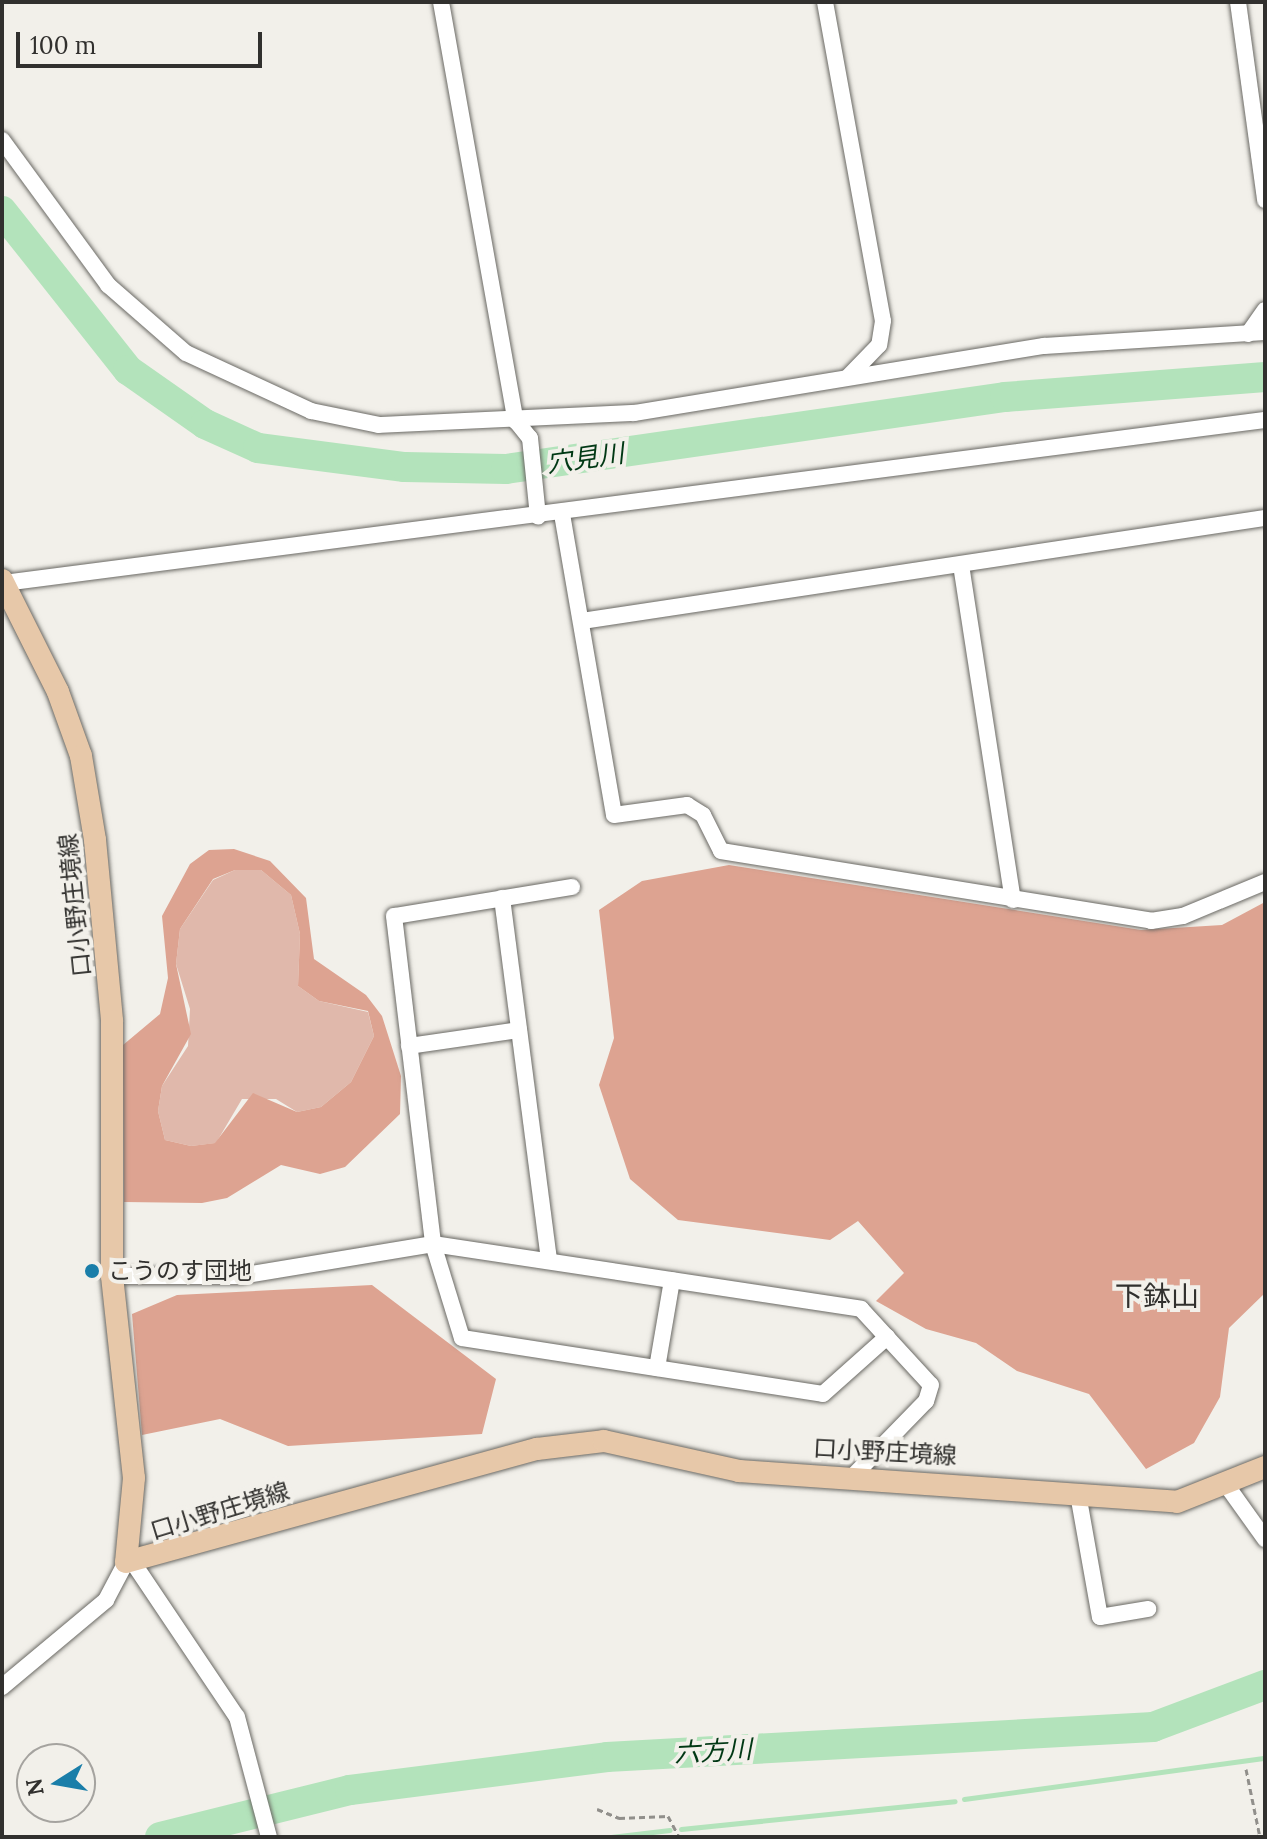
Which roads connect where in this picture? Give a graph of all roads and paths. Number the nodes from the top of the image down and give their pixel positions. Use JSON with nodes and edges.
{"nodes":[{"id":1,"x":441,"y":2,"type":"edge"},
{"id":2,"x":825,"y":2,"type":"edge"},
{"id":3,"x":1238,"y":2,"type":"edge"},
{"id":4,"x":2,"y":140,"type":"edge"},
{"id":5,"x":1265,"y":200,"type":"edge"},
{"id":6,"x":1265,"y":310,"type":"edge"},
{"id":7,"x":1256,"y":333,"type":"edge"},
{"id":8,"x":848,"y":377,"type":"junction"},
{"id":9,"x":1265,"y":420,"type":"edge"},
{"id":10,"x":516,"y":421,"type":"junction"},
{"id":11,"x":562,"y":514,"type":"junction"},
{"id":12,"x":538,"y":517,"type":"junction"},
{"id":13,"x":1265,"y":518,"type":"edge"},
{"id":14,"x":961,"y":565,"type":"junction"},
{"id":15,"x":3,"y":581,"type":"edge"},
{"id":16,"x":582,"y":621,"type":"junction"},
{"id":17,"x":1265,"y":882,"type":"edge"},
{"id":18,"x":572,"y":887,"type":"dead end"},
{"id":19,"x":502,"y":898,"type":"junction"},
{"id":20,"x":1013,"y":900,"type":"junction"},
{"id":21,"x":519,"y":1030,"type":"junction"},
{"id":22,"x":409,"y":1046,"type":"junction"},
{"id":23,"x":433,"y":1244,"type":"junction"},
{"id":24,"x":549,"y":1260,"type":"junction"},
{"id":25,"x":112,"y":1276,"type":"junction"},
{"id":26,"x":672,"y":1280,"type":"junction"},
{"id":27,"x":887,"y":1337,"type":"junction"},
{"id":28,"x":657,"y":1368,"type":"junction"},
{"id":29,"x":1265,"y":1467,"type":"edge"},
{"id":30,"x":854,"y":1475,"type":"junction"},
{"id":31,"x":1225,"y":1483,"type":"junction"},
{"id":32,"x":1078,"y":1494,"type":"junction"},
{"id":33,"x":1265,"y":1539,"type":"edge"},
{"id":34,"x":130,"y":1563,"type":"junction"},
{"id":35,"x":1148,"y":1609,"type":"dead end"},
{"id":36,"x":2,"y":1687,"type":"edge"},
{"id":37,"x":1246,"y":1769,"type":"dead end"},
{"id":38,"x":597,"y":1809,"type":"dead end"},
{"id":39,"x":269,"y":1837,"type":"edge"},
{"id":40,"x":679,"y":1837,"type":"edge"},
{"id":41,"x":1260,"y":1837,"type":"edge"}],
"edges":[{"from":1,"to":10,"type":"street"},
{"from":2,"to":8,"type":"street"},
{"from":3,"to":5,"type":"street"},
{"from":4,"to":10,"type":"street"},
{"from":6,"to":7,"type":"street"},
{"from":7,"to":8,"type":"street"},
{"from":8,"to":10,"type":"street"},
{"from":9,"to":11,"type":"street"},
{"from":10,"to":12,"type":"street"},
{"from":11,"to":12,"type":"street"},
{"from":11,"to":16,"type":"street"},
{"from":12,"to":15,"type":"street"},
{"from":13,"to":14,"type":"street"},
{"from":14,"to":16,"type":"street"},
{"from":14,"to":20,"type":"street"},
{"from":15,"to":25,"type":"main road","name":"口小野庄境線"},
{"from":16,"to":20,"type":"street"},
{"from":17,"to":20,"type":"street"},
{"from":18,"to":19,"type":"street"},
{"from":19,"to":21,"type":"street"},
{"from":19,"to":22,"type":"street"},
{"from":21,"to":22,"type":"street"},
{"from":21,"to":24,"type":"street"},
{"from":22,"to":23,"type":"street"},
{"from":23,"to":24,"type":"street"},
{"from":23,"to":25,"type":"street"},
{"from":23,"to":28,"type":"street"},
{"from":24,"to":26,"type":"street"},
{"from":25,"to":34,"type":"main road","name":"口小野庄境線"},
{"from":26,"to":27,"type":"street"},
{"from":26,"to":28,"type":"street"},
{"from":27,"to":28,"type":"street"},
{"from":27,"to":30,"type":"street"},
{"from":29,"to":31,"type":"main road","name":"口小野庄境線"},
{"from":30,"to":32,"type":"main road","name":"口小野庄境線"},
{"from":30,"to":34,"type":"main road","name":"口小野庄境線"},
{"from":31,"to":32,"type":"main road","name":"口小野庄境線"},
{"from":31,"to":33,"type":"street"},
{"from":32,"to":35,"type":"street"},
{"from":34,"to":36,"type":"street"},
{"from":34,"to":39,"type":"street"},
{"from":37,"to":41,"type":"path"},
{"from":38,"to":40,"type":"path"}]}
